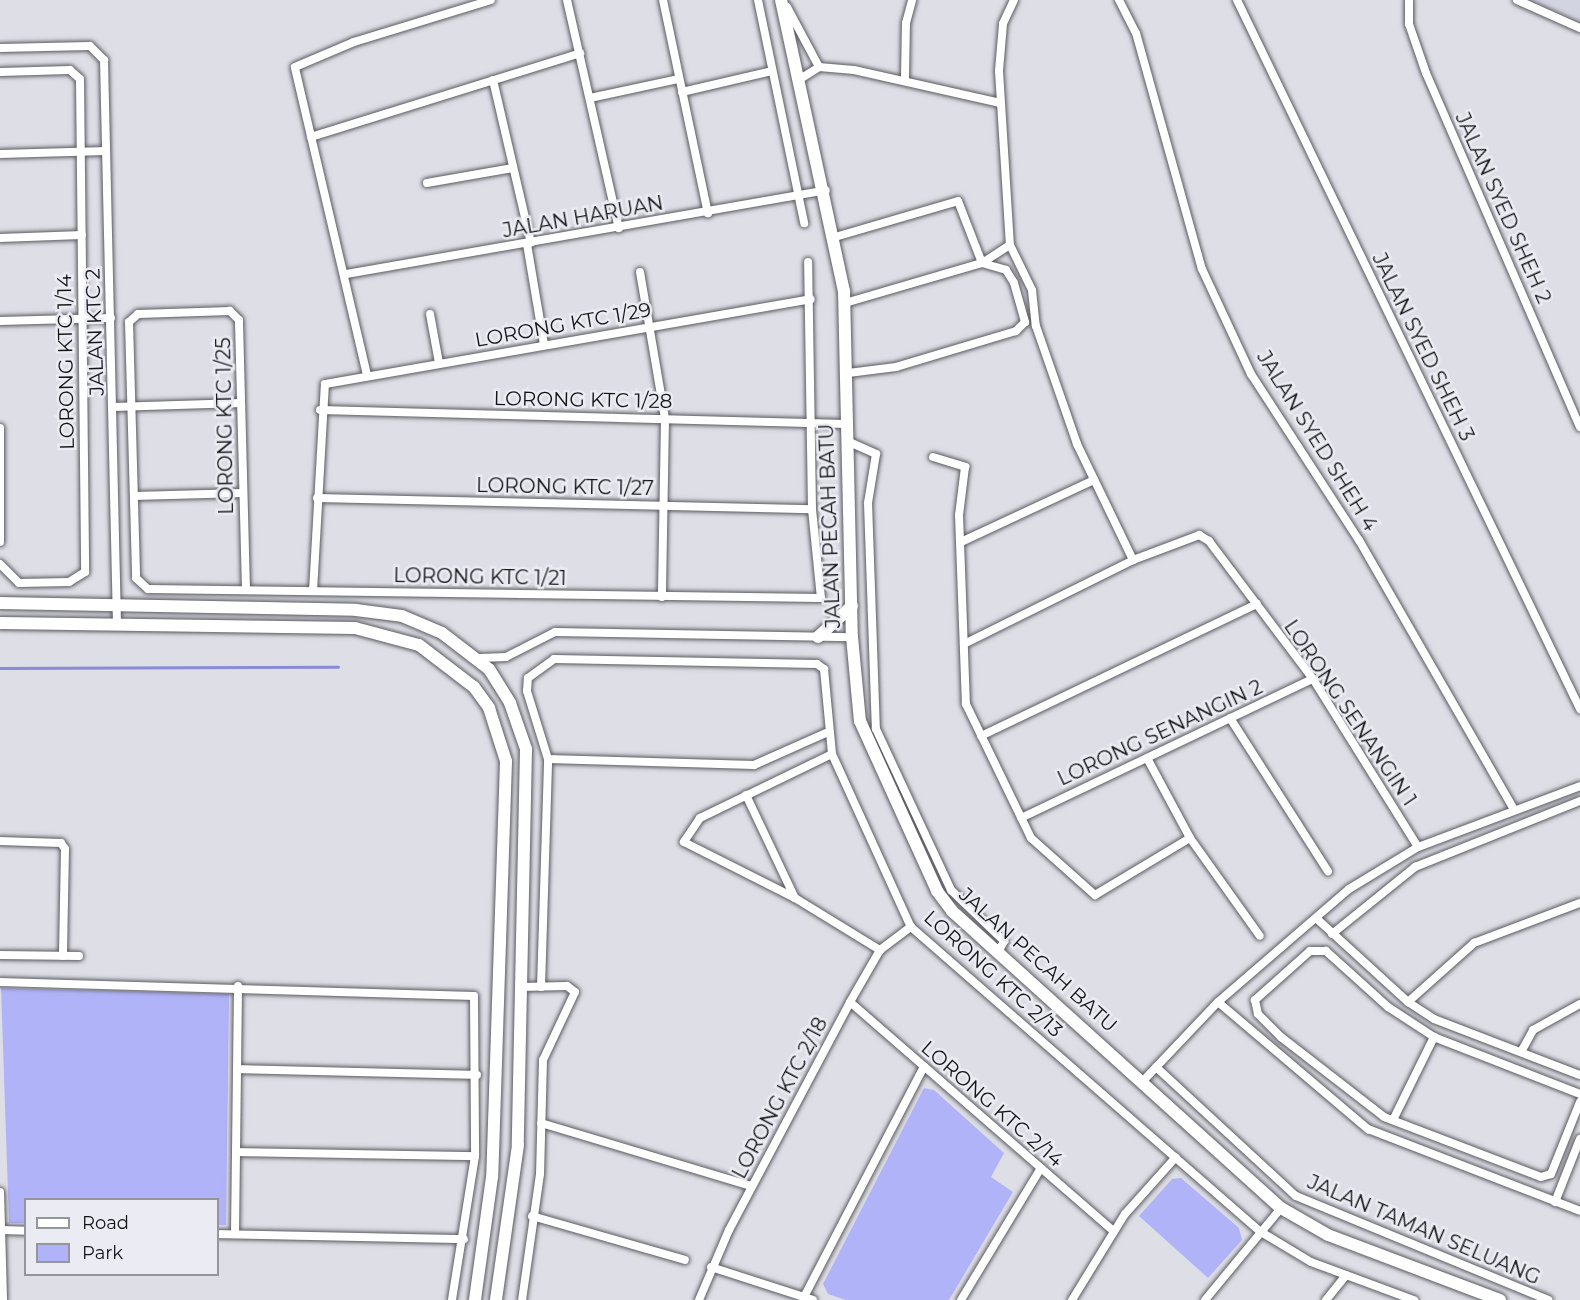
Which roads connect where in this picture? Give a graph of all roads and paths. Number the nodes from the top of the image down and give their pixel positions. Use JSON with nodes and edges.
{"nodes":[{"id":1,"x":491,"y":0,"type":"edge"},
{"id":2,"x":567,"y":0,"type":"edge"},
{"id":3,"x":663,"y":0,"type":"edge"},
{"id":4,"x":758,"y":0,"type":"edge"},
{"id":5,"x":782,"y":0,"type":"edge"},
{"id":6,"x":912,"y":0,"type":"edge"},
{"id":7,"x":1014,"y":0,"type":"edge"},
{"id":8,"x":1119,"y":0,"type":"edge"},
{"id":9,"x":1237,"y":0,"type":"edge"},
{"id":10,"x":1408,"y":0,"type":"edge"},
{"id":11,"x":1517,"y":0,"type":"edge"},
{"id":12,"x":470,"y":3,"type":"edge"},
{"id":13,"x":1580,"y":28,"type":"edge"},
{"id":14,"x":0,"y":47,"type":"edge"},
{"id":15,"x":580,"y":53,"type":"junction"},
{"id":16,"x":819,"y":67,"type":"junction"},
{"id":17,"x":771,"y":71,"type":"junction"},
{"id":18,"x":0,"y":72,"type":"edge"},
{"id":19,"x":905,"y":78,"type":"junction"},
{"id":20,"x":800,"y":79,"type":"junction"},
{"id":21,"x":493,"y":80,"type":"junction"},
{"id":22,"x":679,"y":80,"type":"junction"},
{"id":23,"x":682,"y":92,"type":"junction"},
{"id":24,"x":590,"y":98,"type":"junction"},
{"id":25,"x":1000,"y":103,"type":"junction"},
{"id":26,"x":310,"y":137,"type":"junction"},
{"id":27,"x":106,"y":151,"type":"junction"},
{"id":28,"x":82,"y":152,"type":"junction"},
{"id":29,"x":0,"y":154,"type":"edge"},
{"id":30,"x":513,"y":168,"type":"junction"},
{"id":31,"x":427,"y":183,"type":"dead end"},
{"id":32,"x":826,"y":190,"type":"junction"},
{"id":33,"x":799,"y":198,"type":"junction"},
{"id":34,"x":708,"y":213,"type":"junction"},
{"id":35,"x":804,"y":223,"type":"dead end"},
{"id":36,"x":619,"y":228,"type":"junction"},
{"id":37,"x":82,"y":236,"type":"junction"},
{"id":38,"x":835,"y":237,"type":"junction"},
{"id":39,"x":0,"y":238,"type":"edge"},
{"id":40,"x":529,"y":243,"type":"junction"},
{"id":41,"x":1010,"y":245,"type":"junction"},
{"id":42,"x":808,"y":262,"type":"dead end"},
{"id":43,"x":982,"y":263,"type":"junction"},
{"id":44,"x":640,"y":272,"type":"dead end"},
{"id":45,"x":346,"y":274,"type":"junction"},
{"id":46,"x":811,"y":299,"type":"junction"},
{"id":47,"x":845,"y":303,"type":"junction"},
{"id":48,"x":430,"y":314,"type":"dead end"},
{"id":49,"x":111,"y":318,"type":"junction"},
{"id":50,"x":82,"y":319,"type":"junction"},
{"id":51,"x":0,"y":321,"type":"edge"},
{"id":52,"x":650,"y":327,"type":"junction"},
{"id":53,"x":544,"y":345,"type":"junction"},
{"id":54,"x":439,"y":363,"type":"junction"},
{"id":55,"x":848,"y":373,"type":"junction"},
{"id":56,"x":367,"y":375,"type":"junction"},
{"id":57,"x":241,"y":404,"type":"junction"},
{"id":58,"x":113,"y":407,"type":"junction"},
{"id":59,"x":132,"y":407,"type":"junction"},
{"id":60,"x":320,"y":410,"type":"junction"},
{"id":61,"x":665,"y":419,"type":"junction"},
{"id":62,"x":810,"y":423,"type":"junction"},
{"id":63,"x":846,"y":423,"type":"junction"},
{"id":64,"x":1580,"y":427,"type":"edge"},
{"id":65,"x":0,"y":428,"type":"edge"},
{"id":66,"x":847,"y":441,"type":"junction"},
{"id":67,"x":933,"y":457,"type":"dead end"},
{"id":68,"x":1094,"y":480,"type":"junction"},
{"id":69,"x":243,"y":493,"type":"junction"},
{"id":70,"x":134,"y":496,"type":"junction"},
{"id":71,"x":317,"y":498,"type":"junction"},
{"id":72,"x":663,"y":506,"type":"junction"},
{"id":73,"x":812,"y":510,"type":"junction"},
{"id":74,"x":0,"y":542,"type":"edge"},
{"id":75,"x":961,"y":542,"type":"junction"},
{"id":76,"x":1133,"y":560,"type":"junction"},
{"id":77,"x":0,"y":564,"type":"edge"},
{"id":78,"x":246,"y":590,"type":"junction"},
{"id":79,"x":313,"y":591,"type":"junction"},
{"id":80,"x":662,"y":597,"type":"junction"},
{"id":81,"x":0,"y":603,"type":"edge"},
{"id":82,"x":1257,"y":604,"type":"junction"},
{"id":83,"x":117,"y":606,"type":"junction"},
{"id":84,"x":852,"y":606,"type":"junction"},
{"id":85,"x":0,"y":623,"type":"edge"},
{"id":86,"x":117,"y":625,"type":"junction"},
{"id":87,"x":818,"y":637,"type":"junction"},
{"id":88,"x":852,"y":638,"type":"junction"},
{"id":89,"x":964,"y":644,"type":"junction"},
{"id":90,"x":471,"y":654,"type":"junction"},
{"id":91,"x":506,"y":657,"type":"junction"},
{"id":92,"x":1313,"y":679,"type":"junction"},
{"id":93,"x":497,"y":682,"type":"junction"},
{"id":94,"x":1580,"y":709,"type":"edge"},
{"id":95,"x":1230,"y":718,"type":"junction"},
{"id":96,"x":826,"y":733,"type":"junction"},
{"id":97,"x":981,"y":736,"type":"junction"},
{"id":98,"x":832,"y":754,"type":"junction"},
{"id":99,"x":1147,"y":758,"type":"junction"},
{"id":100,"x":548,"y":759,"type":"junction"},
{"id":101,"x":1580,"y":786,"type":"edge"},
{"id":102,"x":746,"y":795,"type":"junction"},
{"id":103,"x":1580,"y":801,"type":"edge"},
{"id":104,"x":1514,"y":810,"type":"junction"},
{"id":105,"x":1021,"y":818,"type":"junction"},
{"id":106,"x":1190,"y":838,"type":"junction"},
{"id":107,"x":0,"y":841,"type":"edge"},
{"id":108,"x":1418,"y":847,"type":"junction"},
{"id":109,"x":1328,"y":871,"type":"dead end"},
{"id":110,"x":795,"y":898,"type":"junction"},
{"id":111,"x":1580,"y":903,"type":"edge"},
{"id":112,"x":1316,"y":918,"type":"junction"},
{"id":113,"x":911,"y":927,"type":"junction"},
{"id":114,"x":1332,"y":934,"type":"junction"},
{"id":115,"x":1260,"y":936,"type":"dead end"},
{"id":116,"x":880,"y":951,"type":"junction"},
{"id":117,"x":999,"y":951,"type":"junction"},
{"id":118,"x":0,"y":955,"type":"edge"},
{"id":119,"x":63,"y":956,"type":"junction"},
{"id":120,"x":79,"y":956,"type":"dead end"},
{"id":121,"x":1361,"y":960,"type":"junction"},
{"id":122,"x":1350,"y":973,"type":"junction"},
{"id":123,"x":0,"y":982,"type":"edge"},
{"id":124,"x":238,"y":986,"type":"junction"},
{"id":125,"x":520,"y":987,"type":"junction"},
{"id":126,"x":541,"y":987,"type":"junction"},
{"id":127,"x":850,"y":1002,"type":"junction"},
{"id":128,"x":1218,"y":1002,"type":"junction"},
{"id":129,"x":1408,"y":1002,"type":"junction"},
{"id":130,"x":1580,"y":1004,"type":"edge"},
{"id":131,"x":1281,"y":1037,"type":"junction"},
{"id":132,"x":1434,"y":1037,"type":"junction"},
{"id":133,"x":1271,"y":1049,"type":"junction"},
{"id":134,"x":1521,"y":1052,"type":"junction"},
{"id":135,"x":1545,"y":1062,"type":"junction"},
{"id":136,"x":924,"y":1066,"type":"junction"},
{"id":137,"x":1156,"y":1067,"type":"junction"},
{"id":138,"x":237,"y":1069,"type":"junction"},
{"id":139,"x":477,"y":1075,"type":"junction"},
{"id":140,"x":1580,"y":1075,"type":"edge"},
{"id":141,"x":1540,"y":1076,"type":"junction"},
{"id":142,"x":1142,"y":1082,"type":"junction"},
{"id":143,"x":1580,"y":1094,"type":"edge"},
{"id":144,"x":1580,"y":1102,"type":"edge"},
{"id":145,"x":1393,"y":1120,"type":"junction"},
{"id":146,"x":541,"y":1123,"type":"junction"},
{"id":147,"x":1580,"y":1139,"type":"edge"},
{"id":148,"x":237,"y":1152,"type":"junction"},
{"id":149,"x":476,"y":1156,"type":"junction"},
{"id":150,"x":1176,"y":1157,"type":"junction"},
{"id":151,"x":1506,"y":1164,"type":"junction"},
{"id":152,"x":1041,"y":1168,"type":"junction"},
{"id":153,"x":1500,"y":1180,"type":"junction"},
{"id":154,"x":751,"y":1186,"type":"junction"},
{"id":155,"x":0,"y":1192,"type":"edge"},
{"id":156,"x":1555,"y":1202,"type":"junction"},
{"id":157,"x":1281,"y":1208,"type":"junction"},
{"id":158,"x":1580,"y":1211,"type":"edge"},
{"id":159,"x":532,"y":1216,"type":"junction"},
{"id":160,"x":2,"y":1230,"type":"junction"},
{"id":161,"x":24,"y":1231,"type":"edge"},
{"id":162,"x":1113,"y":1231,"type":"junction"},
{"id":163,"x":1261,"y":1232,"type":"junction"},
{"id":164,"x":219,"y":1234,"type":"edge"},
{"id":165,"x":235,"y":1234,"type":"junction"},
{"id":166,"x":464,"y":1239,"type":"junction"},
{"id":167,"x":685,"y":1260,"type":"dead end"},
{"id":168,"x":711,"y":1268,"type":"junction"},
{"id":169,"x":1346,"y":1275,"type":"junction"},
{"id":170,"x":1395,"y":1296,"type":"edge"},
{"id":171,"x":808,"y":1299,"type":"edge"},
{"id":172,"x":3,"y":1300,"type":"edge"},
{"id":173,"x":452,"y":1300,"type":"edge"},
{"id":174,"x":475,"y":1300,"type":"edge"},
{"id":175,"x":496,"y":1300,"type":"edge"},
{"id":176,"x":522,"y":1300,"type":"edge"},
{"id":177,"x":699,"y":1300,"type":"edge"},
{"id":178,"x":961,"y":1300,"type":"edge"},
{"id":179,"x":1072,"y":1300,"type":"edge"},
{"id":180,"x":1205,"y":1300,"type":"edge"},
{"id":181,"x":1326,"y":1300,"type":"edge"},
{"id":182,"x":1414,"y":1300,"type":"edge"},
{"id":183,"x":1500,"y":1300,"type":"edge"},
{"id":184,"x":1548,"y":1300,"type":"edge"}],
"edges":[{"from":1,"to":12,"type":"street"},
{"from":2,"to":15,"type":"street"},
{"from":3,"to":22,"type":"street"},
{"from":4,"to":17,"type":"street"},
{"from":5,"to":16,"type":"street"},
{"from":5,"to":20,"type":"street","name":"JALAN PECAH BATU"},
{"from":6,"to":19,"type":"street"},
{"from":7,"to":25,"type":"street"},
{"from":8,"to":104,"type":"street","name":"JALAN SYED SHEH 4"},
{"from":9,"to":94,"type":"street","name":"JALAN SYED SHEH 3"},
{"from":10,"to":64,"type":"street","name":"JALAN SYED SHEH 2"},
{"from":11,"to":13,"type":"street"},
{"from":12,"to":26,"type":"street"},
{"from":14,"to":27,"type":"street","name":"JALAN KTC 2"},
{"from":15,"to":21,"type":"street"},
{"from":15,"to":24,"type":"street"},
{"from":16,"to":19,"type":"street"},
{"from":16,"to":20,"type":"street"},
{"from":17,"to":23,"type":"street"},
{"from":17,"to":33,"type":"street"},
{"from":18,"to":28,"type":"street","name":"LORONG KTC 1/14"},
{"from":19,"to":25,"type":"street"},
{"from":20,"to":32,"type":"street","name":"JALAN PECAH BATU"},
{"from":21,"to":26,"type":"street"},
{"from":21,"to":30,"type":"street"},
{"from":22,"to":23,"type":"street"},
{"from":22,"to":24,"type":"street"},
{"from":23,"to":34,"type":"street"},
{"from":24,"to":36,"type":"street"},
{"from":25,"to":41,"type":"street"},
{"from":26,"to":45,"type":"street"},
{"from":27,"to":28,"type":"street"},
{"from":27,"to":49,"type":"street","name":"JALAN KTC 2"},
{"from":28,"to":29,"type":"street"},
{"from":28,"to":37,"type":"street","name":"LORONG KTC 1/14"},
{"from":30,"to":31,"type":"street"},
{"from":30,"to":40,"type":"street"},
{"from":32,"to":33,"type":"street","name":"JALAN HARUAN"},
{"from":32,"to":38,"type":"street","name":"JALAN PECAH BATU"},
{"from":33,"to":34,"type":"street","name":"JALAN HARUAN"},
{"from":33,"to":35,"type":"street"},
{"from":34,"to":36,"type":"street","name":"JALAN HARUAN"},
{"from":36,"to":40,"type":"street","name":"JALAN HARUAN"},
{"from":37,"to":39,"type":"street"},
{"from":37,"to":50,"type":"street","name":"LORONG KTC 1/14"},
{"from":38,"to":43,"type":"street"},
{"from":38,"to":47,"type":"street","name":"JALAN PECAH BATU"},
{"from":40,"to":45,"type":"street","name":"JALAN HARUAN"},
{"from":40,"to":53,"type":"street"},
{"from":41,"to":43,"type":"street"},
{"from":41,"to":68,"type":"street"},
{"from":42,"to":46,"type":"street","name":"LORONG KTC 1/21"},
{"from":43,"to":47,"type":"street"},
{"from":43,"to":55,"type":"street"},
{"from":44,"to":52,"type":"street"},
{"from":45,"to":56,"type":"street"},
{"from":46,"to":52,"type":"street","name":"LORONG KTC 1/29"},
{"from":46,"to":62,"type":"street","name":"LORONG KTC 1/21"},
{"from":47,"to":55,"type":"street","name":"JALAN PECAH BATU"},
{"from":48,"to":54,"type":"street"},
{"from":49,"to":50,"type":"street"},
{"from":49,"to":58,"type":"street","name":"JALAN KTC 2"},
{"from":50,"to":51,"type":"street"},
{"from":50,"to":77,"type":"street","name":"LORONG KTC 1/14"},
{"from":52,"to":53,"type":"street","name":"LORONG KTC 1/29"},
{"from":52,"to":61,"type":"street"},
{"from":53,"to":54,"type":"street","name":"LORONG KTC 1/29"},
{"from":54,"to":56,"type":"street","name":"LORONG KTC 1/29"},
{"from":55,"to":63,"type":"street","name":"JALAN PECAH BATU"},
{"from":56,"to":60,"type":"street","name":"LORONG KTC 1/29"},
{"from":57,"to":59,"type":"street"},
{"from":57,"to":59,"type":"street","name":"LORONG KTC 1/25"},
{"from":57,"to":69,"type":"street","name":"LORONG KTC 1/25"},
{"from":58,"to":59,"type":"street"},
{"from":58,"to":83,"type":"street","name":"JALAN KTC 2"},
{"from":59,"to":70,"type":"street","name":"LORONG KTC 1/21"},
{"from":60,"to":61,"type":"street","name":"LORONG KTC 1/28"},
{"from":60,"to":71,"type":"street"},
{"from":61,"to":62,"type":"street","name":"LORONG KTC 1/28"},
{"from":61,"to":72,"type":"street"},
{"from":62,"to":63,"type":"street","name":"LORONG KTC 1/28"},
{"from":62,"to":73,"type":"street","name":"LORONG KTC 1/21"},
{"from":63,"to":66,"type":"street","name":"JALAN PECAH BATU"},
{"from":65,"to":74,"type":"street"},
{"from":66,"to":84,"type":"street","name":"JALAN PECAH BATU"},
{"from":66,"to":117,"type":"street"},
{"from":67,"to":75,"type":"street"},
{"from":68,"to":75,"type":"street"},
{"from":68,"to":76,"type":"street"},
{"from":69,"to":70,"type":"street"},
{"from":69,"to":78,"type":"street","name":"LORONG KTC 1/25"},
{"from":70,"to":78,"type":"street","name":"LORONG KTC 1/21"},
{"from":71,"to":72,"type":"street","name":"LORONG KTC 1/27"},
{"from":71,"to":79,"type":"street"},
{"from":72,"to":73,"type":"street","name":"LORONG KTC 1/27"},
{"from":72,"to":80,"type":"street"},
{"from":73,"to":80,"type":"street","name":"LORONG KTC 1/21"},
{"from":75,"to":89,"type":"street"},
{"from":76,"to":82,"type":"street","name":"LORONG SENANGIN 1"},
{"from":76,"to":89,"type":"street"},
{"from":78,"to":79,"type":"street","name":"LORONG KTC 1/21"},
{"from":79,"to":80,"type":"street","name":"LORONG KTC 1/21"},
{"from":81,"to":83,"type":"street"},
{"from":82,"to":92,"type":"street","name":"LORONG SENANGIN 1"},
{"from":82,"to":97,"type":"street"},
{"from":83,"to":86,"type":"street","name":"JALAN KTC 2"},
{"from":83,"to":90,"type":"street"},
{"from":84,"to":87,"type":"street"},
{"from":84,"to":88,"type":"street","name":"JALAN PECAH BATU"},
{"from":85,"to":86,"type":"street"},
{"from":86,"to":174,"type":"street"},
{"from":87,"to":88,"type":"street"},
{"from":87,"to":91,"type":"street"},
{"from":88,"to":117,"type":"street","name":"JALAN PECAH BATU"},
{"from":89,"to":97,"type":"street"},
{"from":90,"to":91,"type":"street"},
{"from":90,"to":93,"type":"street"},
{"from":91,"to":93,"type":"street"},
{"from":92,"to":95,"type":"street","name":"LORONG SENANGIN 2"},
{"from":92,"to":108,"type":"street","name":"LORONG SENANGIN 1"},
{"from":93,"to":125,"type":"street"},
{"from":95,"to":99,"type":"street","name":"LORONG SENANGIN 2"},
{"from":95,"to":109,"type":"street"},
{"from":96,"to":98,"type":"street","name":"LORONG KTC 2/13"},
{"from":96,"to":100,"type":"street"},
{"from":96,"to":100,"type":"street","name":"LORONG KTC 2/13"},
{"from":97,"to":105,"type":"street"},
{"from":98,"to":102,"type":"street"},
{"from":98,"to":113,"type":"street","name":"LORONG KTC 2/13"},
{"from":99,"to":105,"type":"street","name":"LORONG SENANGIN 2"},
{"from":99,"to":106,"type":"street"},
{"from":100,"to":126,"type":"street"},
{"from":101,"to":104,"type":"street"},
{"from":102,"to":110,"type":"street"},
{"from":102,"to":110,"type":"street"},
{"from":103,"to":114,"type":"street"},
{"from":104,"to":108,"type":"street"},
{"from":105,"to":106,"type":"street"},
{"from":106,"to":115,"type":"street"},
{"from":107,"to":119,"type":"street"},
{"from":108,"to":112,"type":"street"},
{"from":110,"to":116,"type":"street"},
{"from":111,"to":129,"type":"street"},
{"from":112,"to":114,"type":"street"},
{"from":112,"to":128,"type":"street"},
{"from":113,"to":116,"type":"street","name":"LORONG KTC 2/18"},
{"from":113,"to":150,"type":"street","name":"LORONG KTC 2/13"},
{"from":114,"to":121,"type":"street"},
{"from":116,"to":127,"type":"street","name":"LORONG KTC 2/18"},
{"from":117,"to":142,"type":"street","name":"JALAN PECAH BATU"},
{"from":118,"to":119,"type":"street"},
{"from":119,"to":120,"type":"street"},
{"from":121,"to":122,"type":"street"},
{"from":121,"to":129,"type":"street"},
{"from":122,"to":131,"type":"street"},
{"from":122,"to":132,"type":"street"},
{"from":123,"to":124,"type":"street"},
{"from":124,"to":138,"type":"street"},
{"from":124,"to":139,"type":"street"},
{"from":125,"to":126,"type":"street"},
{"from":125,"to":175,"type":"street"},
{"from":126,"to":146,"type":"street"},
{"from":127,"to":136,"type":"street","name":"LORONG KTC 2/14"},
{"from":127,"to":154,"type":"street","name":"LORONG KTC 2/18"},
{"from":128,"to":133,"type":"street"},
{"from":128,"to":137,"type":"street"},
{"from":129,"to":134,"type":"street"},
{"from":130,"to":134,"type":"street"},
{"from":131,"to":133,"type":"street"},
{"from":131,"to":145,"type":"street"},
{"from":132,"to":141,"type":"street"},
{"from":132,"to":145,"type":"street"},
{"from":133,"to":153,"type":"street"},
{"from":134,"to":135,"type":"street"},
{"from":135,"to":140,"type":"street"},
{"from":135,"to":141,"type":"street"},
{"from":136,"to":152,"type":"street","name":"LORONG KTC 2/14"},
{"from":136,"to":171,"type":"street"},
{"from":137,"to":142,"type":"street"},
{"from":137,"to":184,"type":"street","name":"JALAN TAMAN SELUANG"},
{"from":138,"to":139,"type":"street"},
{"from":138,"to":148,"type":"street"},
{"from":139,"to":149,"type":"street"},
{"from":141,"to":143,"type":"street"},
{"from":142,"to":157,"type":"street","name":"JALAN PECAH BATU"},
{"from":144,"to":151,"type":"street"},
{"from":145,"to":151,"type":"street"},
{"from":146,"to":154,"type":"street"},
{"from":146,"to":159,"type":"street"},
{"from":147,"to":156,"type":"street"},
{"from":148,"to":149,"type":"street"},
{"from":148,"to":165,"type":"street"},
{"from":149,"to":166,"type":"street"},
{"from":150,"to":162,"type":"street"},
{"from":150,"to":163,"type":"street","name":"LORONG KTC 2/13"},
{"from":151,"to":153,"type":"street"},
{"from":152,"to":162,"type":"street","name":"LORONG KTC 2/14"},
{"from":152,"to":178,"type":"street"},
{"from":153,"to":156,"type":"street"},
{"from":154,"to":168,"type":"street","name":"LORONG KTC 2/18"},
{"from":155,"to":160,"type":"street"},
{"from":156,"to":158,"type":"street"},
{"from":157,"to":163,"type":"street"},
{"from":157,"to":183,"type":"street","name":"JALAN PECAH BATU"},
{"from":159,"to":167,"type":"street"},
{"from":159,"to":176,"type":"street"},
{"from":160,"to":161,"type":"street"},
{"from":160,"to":172,"type":"street"},
{"from":162,"to":179,"type":"street"},
{"from":163,"to":169,"type":"street","name":"LORONG KTC 2/13"},
{"from":163,"to":180,"type":"street"},
{"from":164,"to":165,"type":"street"},
{"from":165,"to":166,"type":"street"},
{"from":166,"to":173,"type":"street"},
{"from":168,"to":171,"type":"street"},
{"from":168,"to":177,"type":"street","name":"LORONG KTC 2/18"},
{"from":169,"to":170,"type":"street","name":"LORONG KTC 2/13"},
{"from":169,"to":181,"type":"street"},
{"from":170,"to":182,"type":"street","name":"LORONG KTC 2/13"}]}
